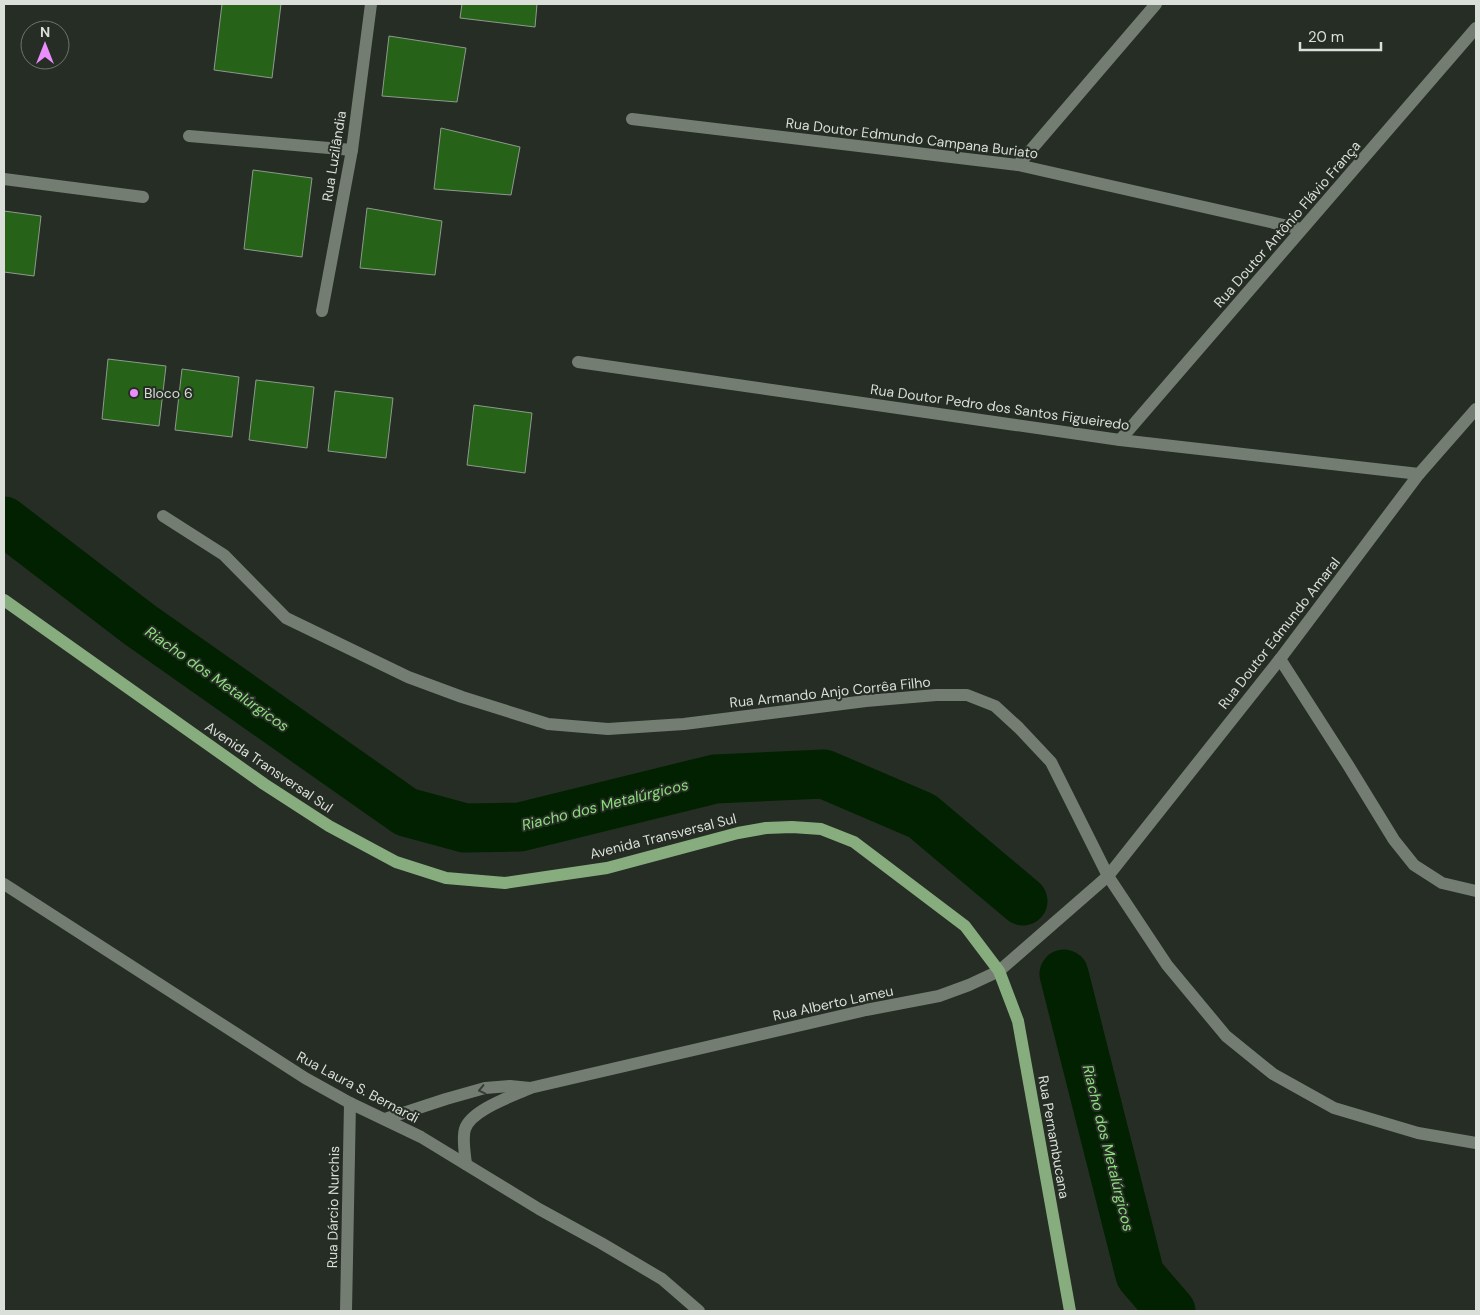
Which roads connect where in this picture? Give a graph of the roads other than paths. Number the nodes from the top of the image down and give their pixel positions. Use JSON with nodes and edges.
{"nodes":[{"id":1,"x":371,"y":4,"type":"edge"},
{"id":2,"x":1156,"y":4,"type":"edge"},
{"id":3,"x":1476,"y":28,"type":"edge"},
{"id":4,"x":632,"y":118,"type":"dead end"},
{"id":5,"x":189,"y":136,"type":"dead end"},
{"id":6,"x":352,"y":150,"type":"junction"},
{"id":7,"x":1018,"y":165,"type":"junction"},
{"id":8,"x":4,"y":178,"type":"edge"},
{"id":9,"x":143,"y":197,"type":"dead end"},
{"id":10,"x":1302,"y":229,"type":"junction"},
{"id":11,"x":322,"y":311,"type":"dead end"},
{"id":12,"x":578,"y":362,"type":"dead end"},
{"id":13,"x":1476,"y":409,"type":"edge"},
{"id":14,"x":1120,"y":440,"type":"junction"},
{"id":15,"x":1419,"y":474,"type":"junction"},
{"id":16,"x":163,"y":516,"type":"dead end"},
{"id":17,"x":4,"y":600,"type":"edge"},
{"id":18,"x":1280,"y":659,"type":"junction"},
{"id":19,"x":1108,"y":876,"type":"junction"},
{"id":20,"x":4,"y":884,"type":"edge"},
{"id":21,"x":1476,"y":891,"type":"edge"},
{"id":22,"x":999,"y":971,"type":"junction"},
{"id":23,"x":530,"y":1088,"type":"junction"},
{"id":24,"x":350,"y":1102,"type":"junction"},
{"id":25,"x":384,"y":1119,"type":"junction"},
{"id":26,"x":1476,"y":1143,"type":"edge"},
{"id":27,"x":466,"y":1164,"type":"junction"},
{"id":28,"x":346,"y":1311,"type":"edge"},
{"id":29,"x":699,"y":1311,"type":"edge"},
{"id":30,"x":1070,"y":1311,"type":"edge"}],
"edges":[{"from":1,"to":6,"type":"street","name":"Rua Luzilândia"},
{"from":2,"to":7,"type":"street"},
{"from":3,"to":10,"type":"street","name":"Rua Doutor Antônio Flávio França"},
{"from":4,"to":7,"type":"street","name":"Rua Doutor Edmundo Campana Buriato"},
{"from":5,"to":6,"type":"street"},
{"from":6,"to":11,"type":"street","name":"Rua Luzilândia"},
{"from":7,"to":10,"type":"street","name":"Rua Doutor Edmundo Campana Buriato"},
{"from":8,"to":9,"type":"street"},
{"from":10,"to":14,"type":"street","name":"Rua Doutor Antônio Flávio França"},
{"from":12,"to":14,"type":"street","name":"Rua Doutor Pedro dos Santos Figueiredo"},
{"from":13,"to":15,"type":"street","name":"Rua Doutor Edmundo Amaral"},
{"from":14,"to":15,"type":"street","name":"Rua Doutor Pedro dos Santos Figueiredo"},
{"from":15,"to":18,"type":"street","name":"Rua Doutor Edmundo Amaral"},
{"from":16,"to":19,"type":"street","name":"Rua Armando Anjo Corrêa Filho"},
{"from":17,"to":22,"type":"main road","name":"Avenida Transversal Sul"},
{"from":18,"to":19,"type":"street","name":"Rua Doutor Edmundo Amaral"},
{"from":18,"to":21,"type":"street"},
{"from":19,"to":22,"type":"street","name":"Rua Alberto Lameu"},
{"from":19,"to":26,"type":"street","name":"Rua Armando Anjo Corrêa Filho"},
{"from":20,"to":24,"type":"street","name":"Rua Laura S. Bernardi"},
{"from":22,"to":23,"type":"street","name":"Rua Alberto Lameu"},
{"from":22,"to":30,"type":"main road","name":"Rua Pernambucana"},
{"from":23,"to":25,"type":"street","name":"Rua Alberto Lameu","one_way":true},
{"from":23,"to":27,"type":"street","name":"Rua Alberto Lameu"},
{"from":24,"to":25,"type":"street","name":"Rua Laura S. Bernardi"},
{"from":24,"to":28,"type":"street","name":"Rua Dárcio Nurchis"},
{"from":25,"to":27,"type":"street","name":"Rua Laura S. Bernardi"},
{"from":27,"to":29,"type":"street","name":"Rua Laura S. Bernardi"}]}
